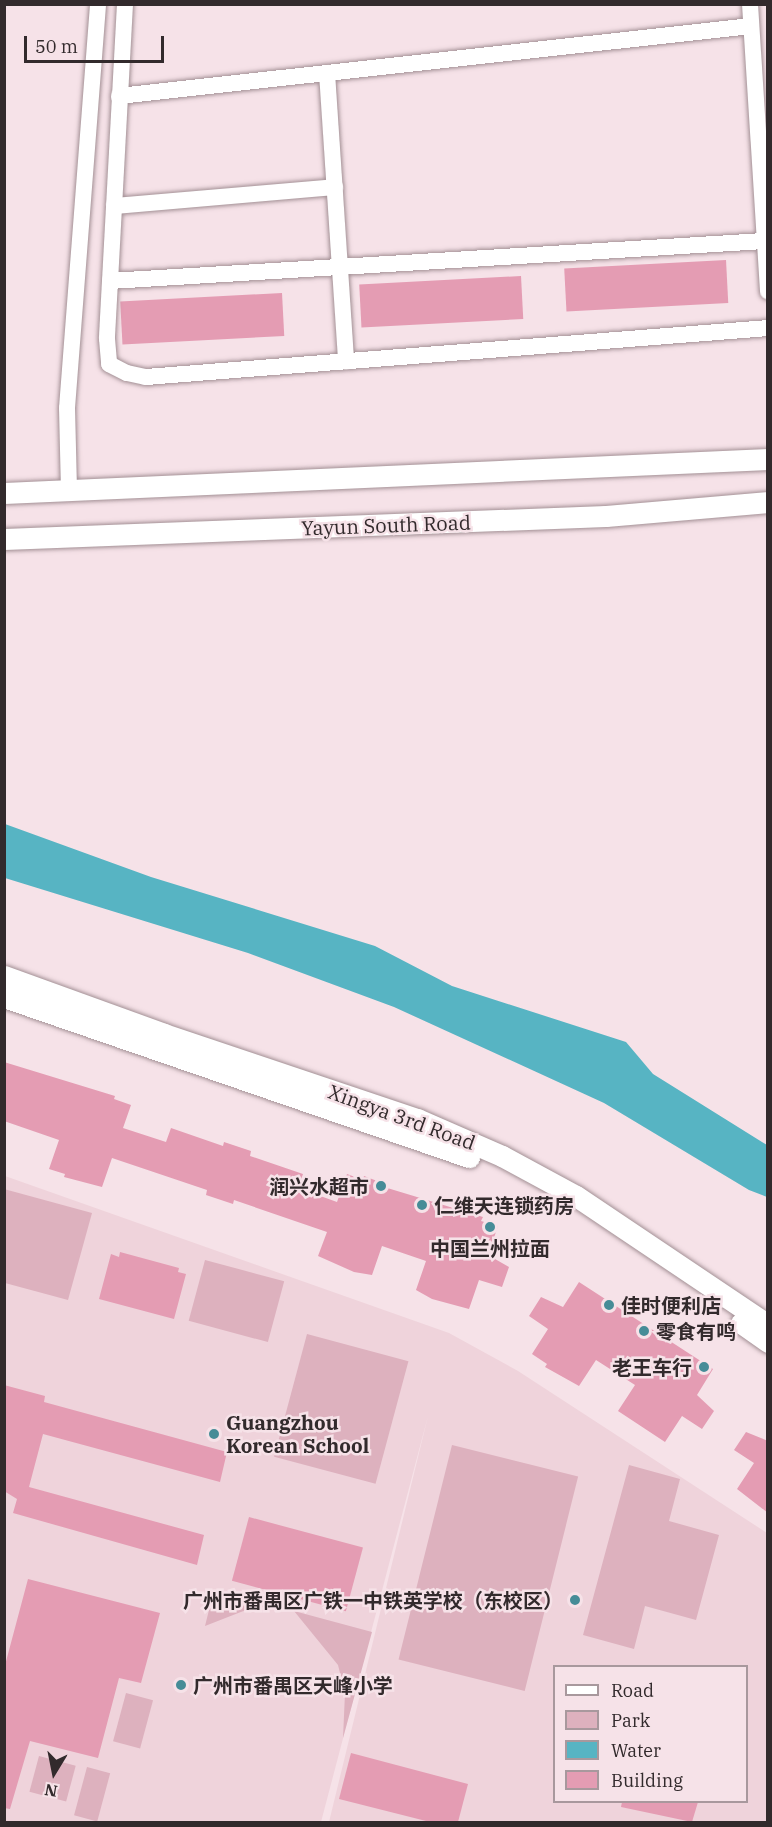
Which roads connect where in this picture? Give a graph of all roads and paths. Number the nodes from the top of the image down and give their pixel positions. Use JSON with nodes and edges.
{"nodes":[{"id":1,"x":98,"y":4,"type":"edge"},
{"id":2,"x":125,"y":4,"type":"edge"},
{"id":3,"x":750,"y":4,"type":"edge"},
{"id":4,"x":751,"y":26,"type":"junction"},
{"id":5,"x":327,"y":73,"type":"junction"},
{"id":6,"x":119,"y":96,"type":"junction"},
{"id":7,"x":335,"y":187,"type":"junction"},
{"id":8,"x":114,"y":206,"type":"junction"},
{"id":9,"x":764,"y":241,"type":"junction"},
{"id":10,"x":340,"y":267,"type":"junction"},
{"id":11,"x":110,"y":281,"type":"junction"},
{"id":12,"x":768,"y":291,"type":"edge"},
{"id":13,"x":768,"y":328,"type":"edge"},
{"id":14,"x":346,"y":361,"type":"junction"},
{"id":15,"x":768,"y":459,"type":"edge"},
{"id":16,"x":69,"y":490,"type":"junction"},
{"id":17,"x":4,"y":493,"type":"edge"},
{"id":18,"x":768,"y":502,"type":"edge"},
{"id":19,"x":4,"y":539,"type":"edge"},
{"id":20,"x":4,"y":976,"type":"edge"},
{"id":21,"x":4,"y":997,"type":"edge"},
{"id":22,"x":768,"y":1325,"type":"edge"},
{"id":23,"x":768,"y":1342,"type":"edge"}],
"edges":[{"from":1,"to":16,"type":"street"},
{"from":2,"to":6,"type":"street"},
{"from":3,"to":4,"type":"street"},
{"from":4,"to":5,"type":"street"},
{"from":4,"to":9,"type":"street"},
{"from":5,"to":6,"type":"street"},
{"from":5,"to":7,"type":"street"},
{"from":6,"to":8,"type":"street"},
{"from":7,"to":8,"type":"street"},
{"from":7,"to":10,"type":"street"},
{"from":8,"to":11,"type":"street"},
{"from":9,"to":10,"type":"street"},
{"from":9,"to":12,"type":"street"},
{"from":10,"to":11,"type":"street"},
{"from":10,"to":14,"type":"street"},
{"from":11,"to":14,"type":"street"},
{"from":13,"to":14,"type":"street"},
{"from":15,"to":16,"type":"street"},
{"from":16,"to":17,"type":"street"},
{"from":18,"to":19,"type":"street","name":"Yayun South Road"},
{"from":20,"to":22,"type":"street","name":"Xingya 3rd Road"},
{"from":21,"to":23,"type":"street","name":"Xingya 3rd Road"}]}
